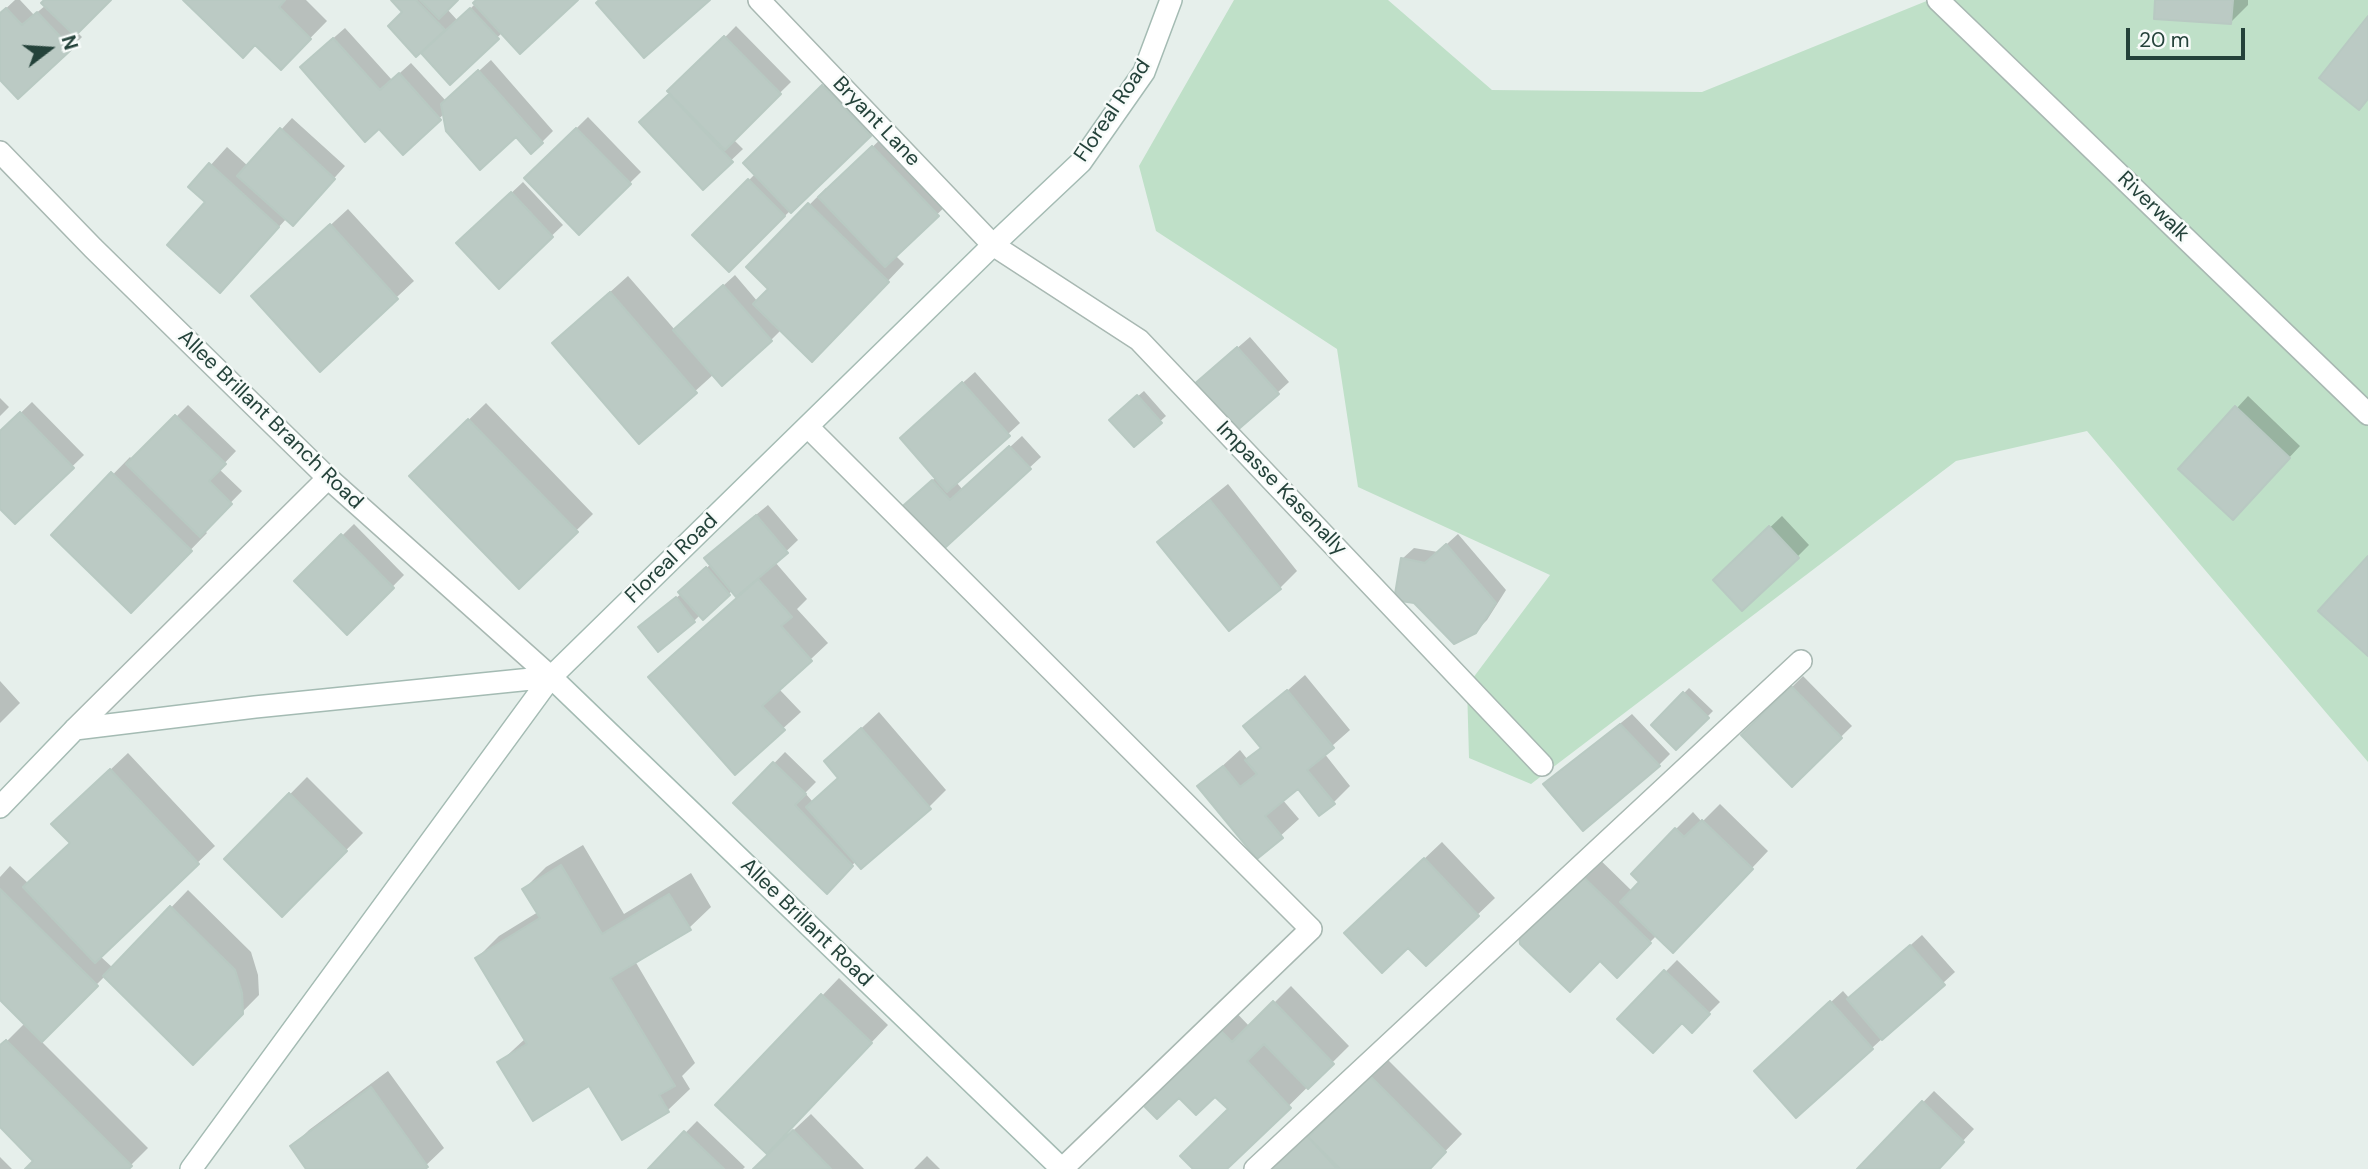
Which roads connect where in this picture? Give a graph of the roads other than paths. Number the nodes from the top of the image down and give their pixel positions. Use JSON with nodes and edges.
{"nodes":[{"id":1,"x":759,"y":0,"type":"edge"},
{"id":2,"x":1171,"y":0,"type":"edge"},
{"id":3,"x":1938,"y":0,"type":"edge"},
{"id":4,"x":0,"y":152,"type":"edge"},
{"id":5,"x":993,"y":244,"type":"junction"},
{"id":6,"x":2368,"y":414,"type":"edge"},
{"id":7,"x":808,"y":426,"type":"junction"},
{"id":8,"x":328,"y":478,"type":"junction"},
{"id":9,"x":1801,"y":661,"type":"dead end"},
{"id":10,"x":551,"y":677,"type":"junction"},
{"id":11,"x":75,"y":729,"type":"junction"},
{"id":12,"x":1542,"y":765,"type":"dead end"},
{"id":13,"x":0,"y":807,"type":"edge"},
{"id":14,"x":191,"y":1169,"type":"edge"},
{"id":15,"x":1062,"y":1169,"type":"edge"},
{"id":16,"x":1255,"y":1169,"type":"edge"}],
"edges":[{"from":1,"to":5,"type":"street","name":"Bryant Lane"},
{"from":2,"to":5,"type":"street","name":"Floreal Road"},
{"from":3,"to":6,"type":"street","name":"Riverwalk"},
{"from":4,"to":8,"type":"street","name":"Allee Brillant Branch Road"},
{"from":5,"to":7,"type":"street","name":"Floreal Road"},
{"from":5,"to":12,"type":"street","name":"Impasse Kasenally"},
{"from":7,"to":10,"type":"street","name":"Floreal Road"},
{"from":7,"to":15,"type":"street"},
{"from":8,"to":10,"type":"street","name":"Allee Brillant Branch Road"},
{"from":8,"to":11,"type":"street"},
{"from":9,"to":16,"type":"street"},
{"from":10,"to":11,"type":"street"},
{"from":10,"to":14,"type":"street","name":"Floreal Road"},
{"from":10,"to":15,"type":"street","name":"Allee Brillant Road"},
{"from":11,"to":13,"type":"street"}]}
